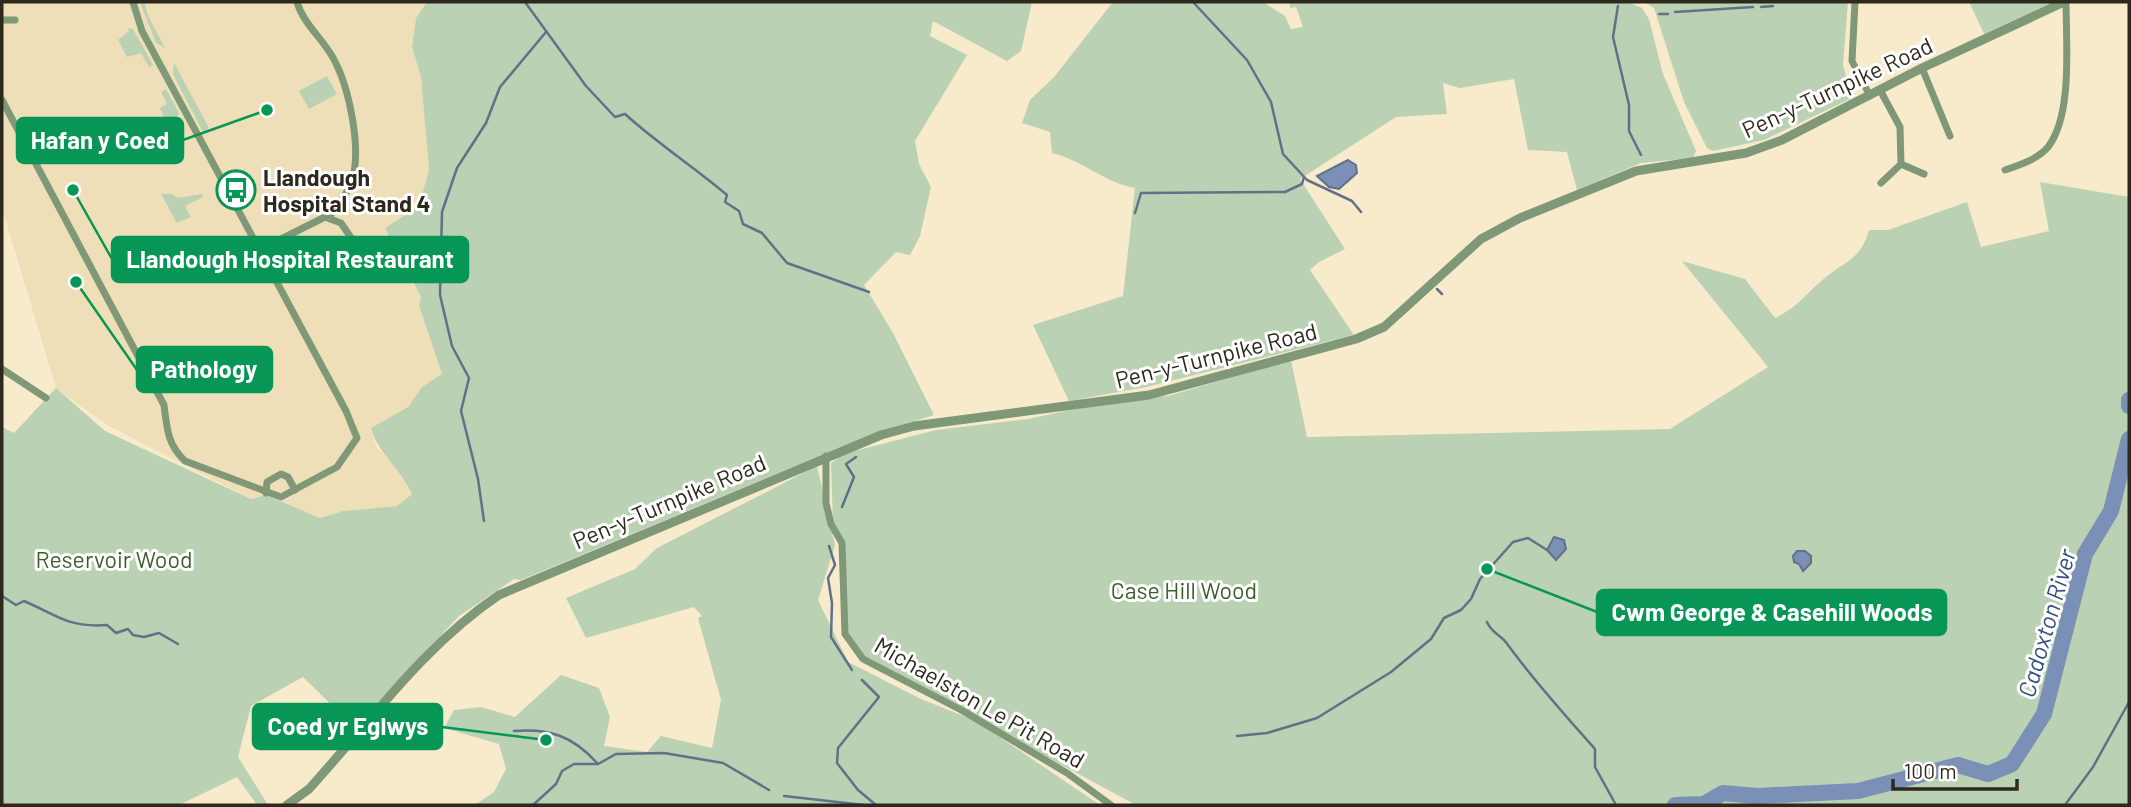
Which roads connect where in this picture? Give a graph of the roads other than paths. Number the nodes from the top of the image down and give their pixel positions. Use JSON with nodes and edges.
{"nodes":[{"id":1,"x":133,"y":2,"type":"edge"},
{"id":2,"x":297,"y":2,"type":"edge"},
{"id":3,"x":1855,"y":2,"type":"edge"},
{"id":4,"x":2065,"y":2,"type":"edge"},
{"id":5,"x":2,"y":20,"type":"edge"},
{"id":6,"x":15,"y":20,"type":"dead end"},
{"id":7,"x":1922,"y":68,"type":"junction"},
{"id":8,"x":1880,"y":90,"type":"junction"},
{"id":9,"x":1870,"y":96,"type":"junction"},
{"id":10,"x":2,"y":100,"type":"edge"},
{"id":11,"x":1950,"y":136,"type":"dead end"},
{"id":12,"x":1901,"y":164,"type":"junction"},
{"id":13,"x":2005,"y":170,"type":"dead end"},
{"id":14,"x":1924,"y":174,"type":"dead end"},
{"id":15,"x":1881,"y":183,"type":"dead end"},
{"id":16,"x":329,"y":217,"type":"junction"},
{"id":17,"x":356,"y":245,"type":"dead end"},
{"id":18,"x":260,"y":250,"type":"junction"},
{"id":19,"x":2,"y":369,"type":"edge"},
{"id":20,"x":46,"y":398,"type":"dead end"},
{"id":21,"x":826,"y":456,"type":"junction"},
{"id":22,"x":295,"y":490,"type":"junction"},
{"id":23,"x":266,"y":493,"type":"junction"},
{"id":24,"x":287,"y":805,"type":"edge"},
{"id":25,"x":1111,"y":805,"type":"edge"}],
"edges":[{"from":1,"to":18,"type":"street"},
{"from":2,"to":16,"type":"street"},
{"from":3,"to":9,"type":"street"},
{"from":4,"to":7,"type":"street","name":"Pen-y-Turnpike Road"},
{"from":4,"to":13,"type":"street"},
{"from":5,"to":6,"type":"street"},
{"from":7,"to":8,"type":"street","name":"Pen-y-Turnpike Road"},
{"from":7,"to":11,"type":"street"},
{"from":8,"to":9,"type":"street","name":"Pen-y-Turnpike Road"},
{"from":8,"to":12,"type":"street"},
{"from":9,"to":21,"type":"street","name":"Pen-y-Turnpike Road"},
{"from":10,"to":23,"type":"street"},
{"from":12,"to":14,"type":"street"},
{"from":12,"to":15,"type":"street"},
{"from":16,"to":17,"type":"street"},
{"from":16,"to":18,"type":"street"},
{"from":18,"to":22,"type":"street"},
{"from":19,"to":20,"type":"street"},
{"from":21,"to":24,"type":"street","name":"Pen-y-Turnpike Road"},
{"from":21,"to":25,"type":"street","name":"Michaelston Le Pit Road"},
{"from":22,"to":23,"type":"street"},
{"from":22,"to":23,"type":"street"}]}
